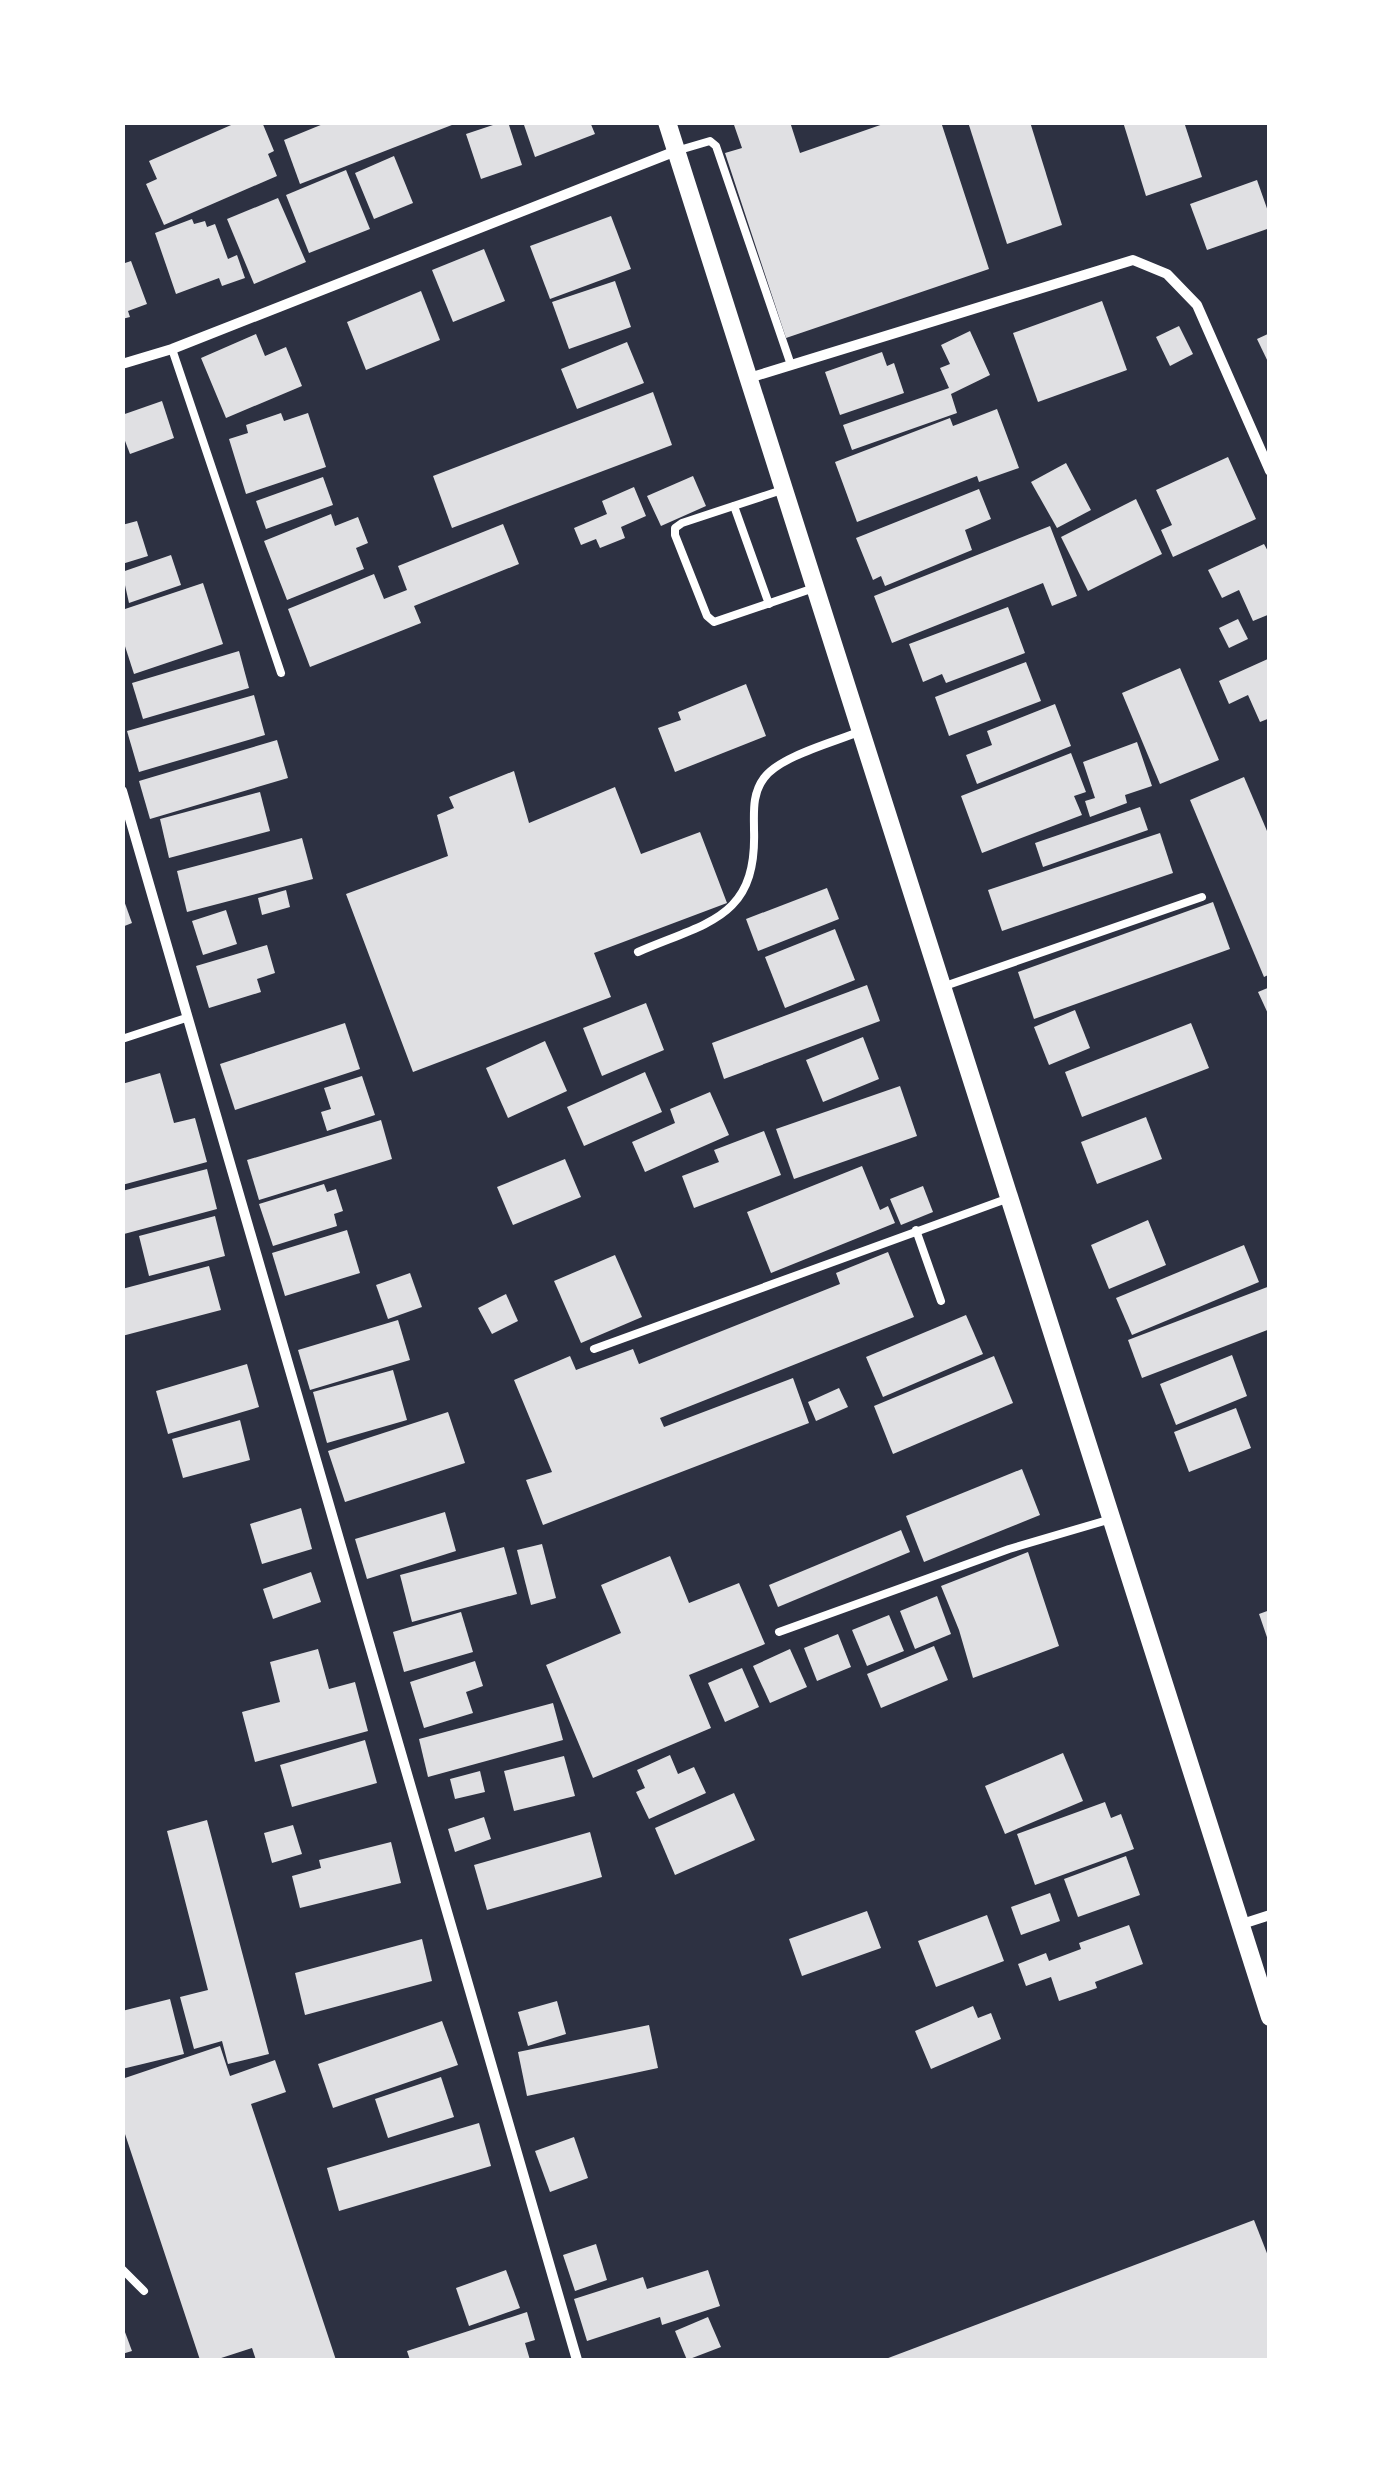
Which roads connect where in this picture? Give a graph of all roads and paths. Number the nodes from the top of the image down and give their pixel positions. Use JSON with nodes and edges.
{"nodes":[{"id":1,"x":667,"y":122,"type":"edge"},
{"id":2,"x":676,"y":152,"type":"junction"},
{"id":3,"x":172,"y":350,"type":"junction"},
{"id":4,"x":122,"y":364,"type":"edge"},
{"id":5,"x":791,"y":364,"type":"junction"},
{"id":6,"x":749,"y":378,"type":"junction"},
{"id":7,"x":1270,"y":471,"type":"edge"},
{"id":8,"x":784,"y":489,"type":"junction"},
{"id":9,"x":734,"y":506,"type":"junction"},
{"id":10,"x":816,"y":588,"type":"junction"},
{"id":11,"x":769,"y":604,"type":"junction"},
{"id":12,"x":281,"y":673,"type":"dead end"},
{"id":13,"x":861,"y":732,"type":"junction"},
{"id":14,"x":122,"y":792,"type":"edge"},
{"id":15,"x":1202,"y":897,"type":"dead end"},
{"id":16,"x":638,"y":952,"type":"dead end"},
{"id":17,"x":942,"y":988,"type":"junction"},
{"id":18,"x":186,"y":1018,"type":"junction"},
{"id":19,"x":122,"y":1039,"type":"edge"},
{"id":20,"x":1009,"y":1198,"type":"junction"},
{"id":21,"x":916,"y":1230,"type":"junction"},
{"id":22,"x":941,"y":1300,"type":"dead end"},
{"id":23,"x":594,"y":1348,"type":"dead end"},
{"id":24,"x":1111,"y":1519,"type":"junction"},
{"id":25,"x":779,"y":1632,"type":"dead end"},
{"id":26,"x":1270,"y":1916,"type":"edge"},
{"id":27,"x":1239,"y":1925,"type":"junction"},
{"id":28,"x":1270,"y":2017,"type":"edge"},
{"id":29,"x":122,"y":2268,"type":"edge"},
{"id":30,"x":144,"y":2291,"type":"dead end"},
{"id":31,"x":577,"y":2360,"type":"edge"}],
"edges":[{"from":1,"to":2,"type":"street"},
{"from":2,"to":3,"type":"street"},
{"from":2,"to":5,"type":"lane"},
{"from":2,"to":6,"type":"street"},
{"from":3,"to":4,"type":"street"},
{"from":3,"to":12,"type":"lane"},
{"from":5,"to":6,"type":"street"},
{"from":5,"to":7,"type":"street"},
{"from":6,"to":8,"type":"street"},
{"from":8,"to":9,"type":"lane"},
{"from":8,"to":10,"type":"street"},
{"from":9,"to":11,"type":"lane"},
{"from":9,"to":11,"type":"lane"},
{"from":10,"to":11,"type":"lane"},
{"from":10,"to":13,"type":"street"},
{"from":13,"to":16,"type":"lane"},
{"from":13,"to":17,"type":"street"},
{"from":14,"to":18,"type":"street"},
{"from":15,"to":17,"type":"lane"},
{"from":17,"to":20,"type":"street"},
{"from":18,"to":19,"type":"lane"},
{"from":18,"to":31,"type":"street"},
{"from":20,"to":21,"type":"lane"},
{"from":20,"to":24,"type":"street"},
{"from":21,"to":22,"type":"lane"},
{"from":21,"to":23,"type":"lane"},
{"from":24,"to":25,"type":"lane"},
{"from":24,"to":27,"type":"street"},
{"from":26,"to":27,"type":"street"},
{"from":27,"to":28,"type":"street"},
{"from":29,"to":30,"type":"lane"}]}
